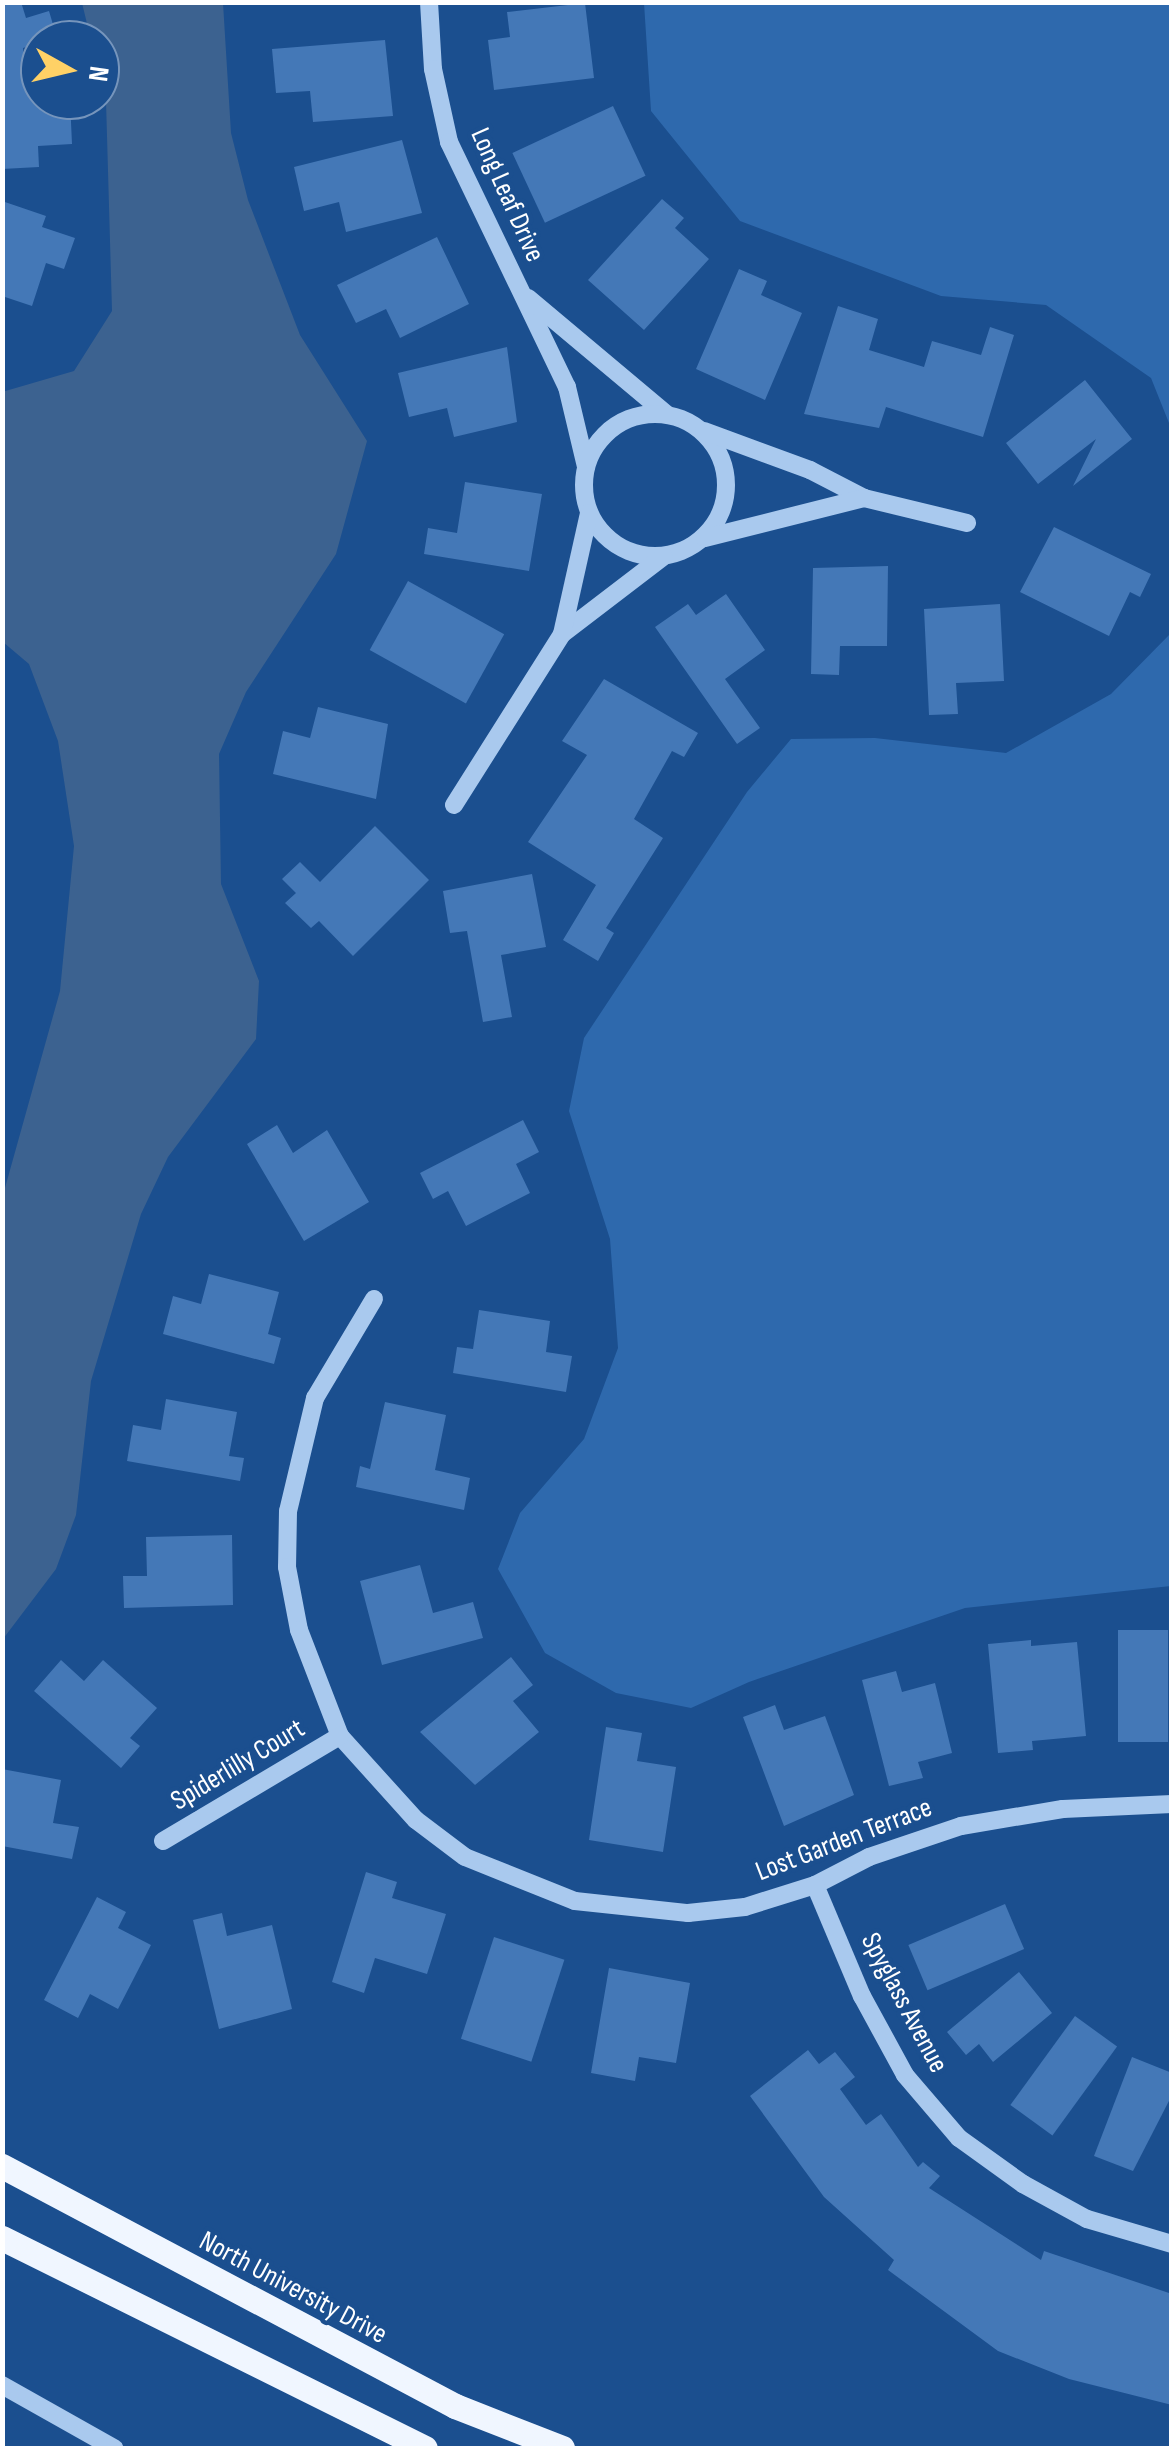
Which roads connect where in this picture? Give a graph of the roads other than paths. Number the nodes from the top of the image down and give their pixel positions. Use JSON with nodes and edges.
{"nodes":[{"id":1,"x":428,"y":2,"type":"edge"},
{"id":2,"x":520,"y":290,"type":"junction"},
{"id":3,"x":666,"y":414,"type":"junction"},
{"id":4,"x":700,"y":429,"type":"junction"},
{"id":5,"x":586,"y":467,"type":"junction"},
{"id":6,"x":864,"y":498,"type":"junction"},
{"id":7,"x":589,"y":513,"type":"junction"},
{"id":8,"x":967,"y":523,"type":"dead end"},
{"id":9,"x":701,"y":539,"type":"junction"},
{"id":10,"x":664,"y":556,"type":"junction"},
{"id":11,"x":562,"y":634,"type":"junction"},
{"id":12,"x":454,"y":805,"type":"dead end"},
{"id":13,"x":374,"y":1299,"type":"dead end"},
{"id":14,"x":340,"y":1736,"type":"junction"},
{"id":15,"x":1172,"y":1804,"type":"edge"},
{"id":16,"x":163,"y":1841,"type":"dead end"},
{"id":17,"x":815,"y":1885,"type":"junction"},
{"id":18,"x":2,"y":2166,"type":"edge"},
{"id":19,"x":2,"y":2238,"type":"edge"},
{"id":20,"x":1172,"y":2244,"type":"edge"},
{"id":21,"x":2,"y":2386,"type":"edge"},
{"id":22,"x":393,"y":2442,"type":"edge"},
{"id":23,"x":114,"y":2448,"type":"edge"},
{"id":24,"x":425,"y":2448,"type":"edge"},
{"id":25,"x":562,"y":2448,"type":"edge"}],
"edges":[{"from":1,"to":2,"type":"street","name":"Long Leaf Drive"},
{"from":2,"to":3,"type":"street","name":"Long Leaf Drive"},
{"from":2,"to":5,"type":"street","name":"Long Leaf Drive"},
{"from":3,"to":4,"type":"street"},
{"from":3,"to":5,"type":"street"},
{"from":4,"to":6,"type":"street"},
{"from":4,"to":9,"type":"street"},
{"from":5,"to":7,"type":"street"},
{"from":6,"to":8,"type":"street"},
{"from":6,"to":9,"type":"street"},
{"from":7,"to":10,"type":"street"},
{"from":7,"to":11,"type":"street"},
{"from":9,"to":10,"type":"street"},
{"from":10,"to":11,"type":"street"},
{"from":11,"to":12,"type":"street"},
{"from":13,"to":14,"type":"street","name":"Lost Garden Terrace"},
{"from":14,"to":16,"type":"street","name":"Spiderlilly Court"},
{"from":14,"to":17,"type":"street","name":"Lost Garden Terrace"},
{"from":15,"to":17,"type":"street","name":"Lost Garden Terrace"},
{"from":17,"to":20,"type":"street","name":"Spyglass Avenue"},
{"from":18,"to":25,"type":"main road","name":"North University Drive"},
{"from":19,"to":22,"type":"main road"},
{"from":21,"to":23,"type":"street"},
{"from":22,"to":24,"type":"main road"}]}
